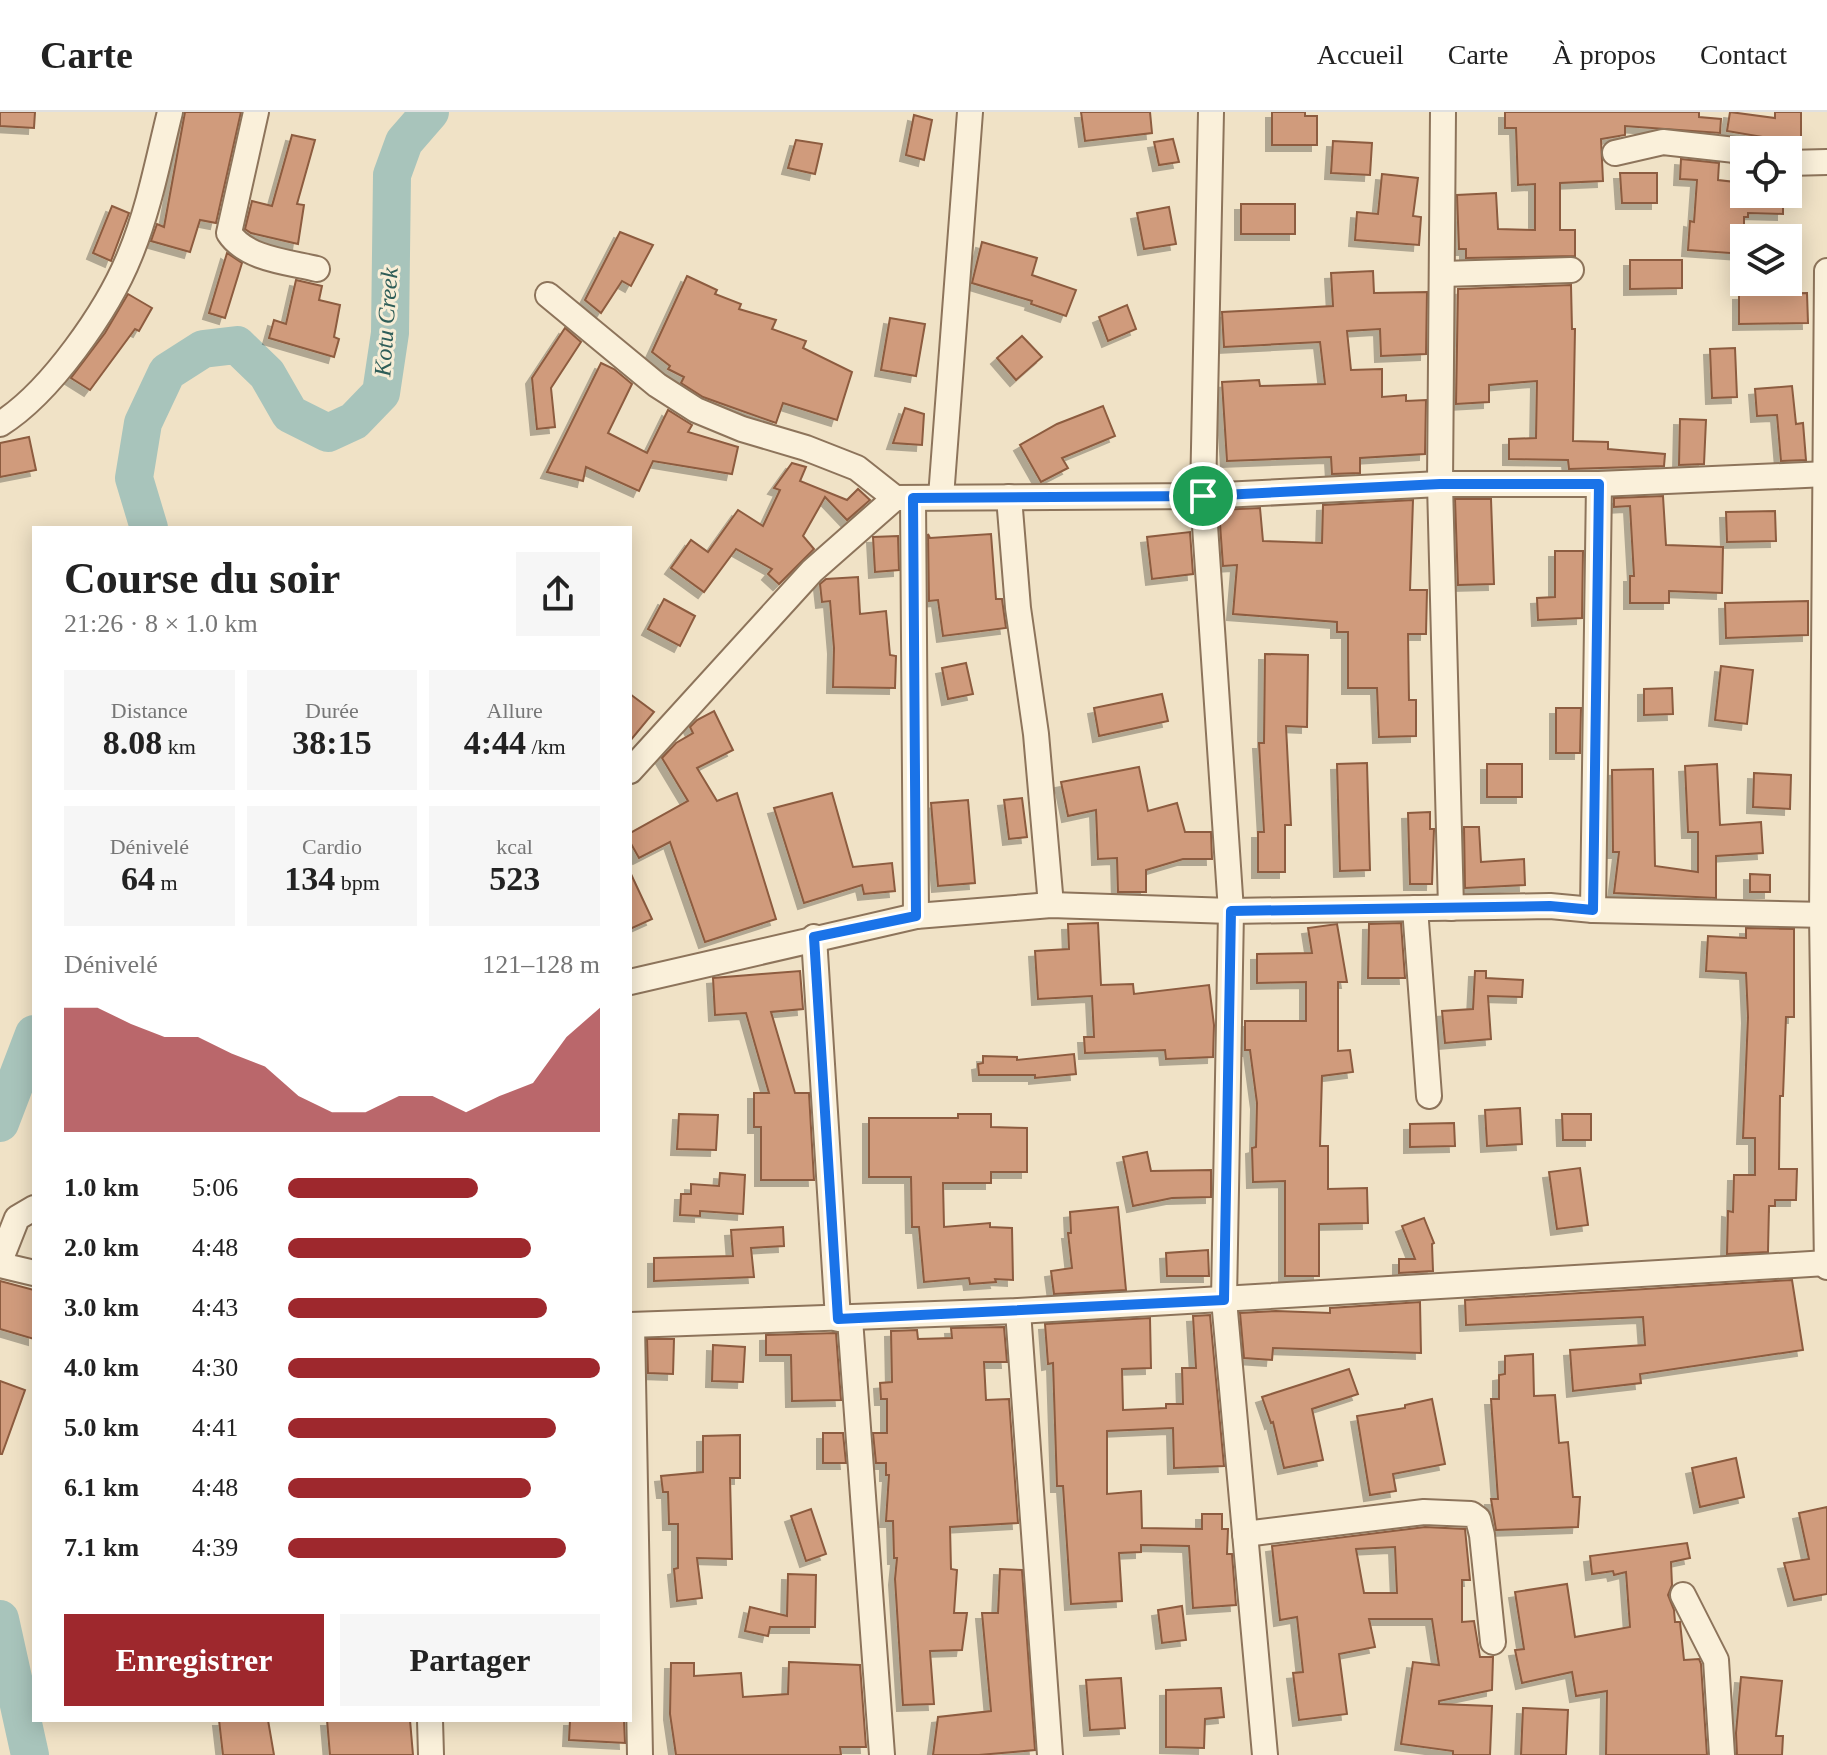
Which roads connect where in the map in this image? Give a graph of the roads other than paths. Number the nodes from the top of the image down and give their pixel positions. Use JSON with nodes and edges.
{"nodes":[{"id":1,"x":170,"y":112,"type":"edge"},
{"id":2,"x":256,"y":112,"type":"edge"},
{"id":3,"x":970,"y":112,"type":"edge"},
{"id":4,"x":1211,"y":112,"type":"edge"},
{"id":5,"x":1443,"y":112,"type":"edge"},
{"id":6,"x":1730,"y":149,"type":"edge"},
{"id":7,"x":1615,"y":153,"type":"dead end"},
{"id":8,"x":1827,"y":162,"type":"edge"},
{"id":9,"x":1802,"y":163,"type":"edge"},
{"id":10,"x":317,"y":269,"type":"dead end"},
{"id":11,"x":1571,"y":270,"type":"dead end"},
{"id":12,"x":1827,"y":271,"type":"edge"},
{"id":13,"x":1442,"y":274,"type":"junction"},
{"id":14,"x":548,"y":295,"type":"dead end"},
{"id":15,"x":0,"y":424,"type":"edge"},
{"id":16,"x":1826,"y":474,"type":"edge"},
{"id":17,"x":1440,"y":484,"type":"junction"},
{"id":18,"x":1599,"y":484,"type":"junction"},
{"id":19,"x":1203,"y":496,"type":"junction"},
{"id":20,"x":941,"y":497,"type":"junction"},
{"id":21,"x":1009,"y":497,"type":"junction"},
{"id":22,"x":904,"y":498,"type":"junction"},
{"id":23,"x":632,"y":769,"type":"edge"},
{"id":24,"x":1051,"y":905,"type":"junction"},
{"id":25,"x":1415,"y":908,"type":"junction"},
{"id":26,"x":1451,"y":908,"type":"junction"},
{"id":27,"x":1593,"y":910,"type":"junction"},
{"id":28,"x":1231,"y":911,"type":"junction"},
{"id":29,"x":1825,"y":915,"type":"edge"},
{"id":30,"x":916,"y":916,"type":"junction"},
{"id":31,"x":814,"y":937,"type":"junction"},
{"id":32,"x":632,"y":982,"type":"edge"},
{"id":33,"x":1429,"y":1096,"type":"dead end"},
{"id":34,"x":32,"y":1209,"type":"edge"},
{"id":35,"x":0,"y":1263,"type":"edge"},
{"id":36,"x":1827,"y":1265,"type":"edge"},
{"id":37,"x":32,"y":1272,"type":"edge"},
{"id":38,"x":1224,"y":1300,"type":"junction"},
{"id":39,"x":1018,"y":1311,"type":"junction"},
{"id":40,"x":844,"y":1319,"type":"junction"},
{"id":41,"x":632,"y":1325,"type":"edge"},
{"id":42,"x":632,"y":1391,"type":"edge"},
{"id":43,"x":634,"y":1523,"type":"edge"},
{"id":44,"x":1245,"y":1534,"type":"junction"},
{"id":45,"x":1683,"y":1595,"type":"dead end"},
{"id":46,"x":1493,"y":1642,"type":"dead end"},
{"id":47,"x":430,"y":1722,"type":"edge"},
{"id":48,"x":431,"y":1755,"type":"edge"},
{"id":49,"x":640,"y":1755,"type":"edge"},
{"id":50,"x":882,"y":1755,"type":"edge"},
{"id":51,"x":1050,"y":1755,"type":"edge"},
{"id":52,"x":1265,"y":1755,"type":"edge"},
{"id":53,"x":1722,"y":1755,"type":"edge"}],
"edges":[{"from":1,"to":15,"type":"street"},
{"from":2,"to":10,"type":"street"},
{"from":3,"to":20,"type":"street"},
{"from":4,"to":19,"type":"street"},
{"from":5,"to":13,"type":"street"},
{"from":6,"to":7,"type":"street"},
{"from":8,"to":9,"type":"street"},
{"from":11,"to":13,"type":"street"},
{"from":12,"to":16,"type":"street"},
{"from":13,"to":17,"type":"street"},
{"from":14,"to":22,"type":"street"},
{"from":16,"to":18,"type":"street"},
{"from":16,"to":29,"type":"street"},
{"from":17,"to":18,"type":"street"},
{"from":17,"to":19,"type":"street"},
{"from":17,"to":26,"type":"street"},
{"from":18,"to":27,"type":"street"},
{"from":19,"to":21,"type":"street"},
{"from":19,"to":28,"type":"street"},
{"from":20,"to":21,"type":"street"},
{"from":20,"to":22,"type":"street"},
{"from":21,"to":24,"type":"street"},
{"from":22,"to":23,"type":"street"},
{"from":22,"to":30,"type":"street"},
{"from":24,"to":28,"type":"street"},
{"from":24,"to":30,"type":"street"},
{"from":25,"to":26,"type":"street"},
{"from":25,"to":28,"type":"street"},
{"from":25,"to":33,"type":"street"},
{"from":26,"to":27,"type":"street"},
{"from":27,"to":29,"type":"street"},
{"from":28,"to":38,"type":"street"},
{"from":29,"to":36,"type":"street"},
{"from":30,"to":31,"type":"street"},
{"from":31,"to":32,"type":"street"},
{"from":31,"to":40,"type":"street"},
{"from":34,"to":35,"type":"street"},
{"from":35,"to":37,"type":"street"},
{"from":36,"to":38,"type":"street"},
{"from":38,"to":39,"type":"street"},
{"from":38,"to":44,"type":"street"},
{"from":39,"to":40,"type":"street"},
{"from":39,"to":51,"type":"street"},
{"from":40,"to":41,"type":"street"},
{"from":40,"to":50,"type":"street"},
{"from":42,"to":43,"type":"street"},
{"from":43,"to":49,"type":"street"},
{"from":44,"to":46,"type":"street"},
{"from":44,"to":52,"type":"street"},
{"from":45,"to":53,"type":"street"},
{"from":47,"to":48,"type":"street"}]}
